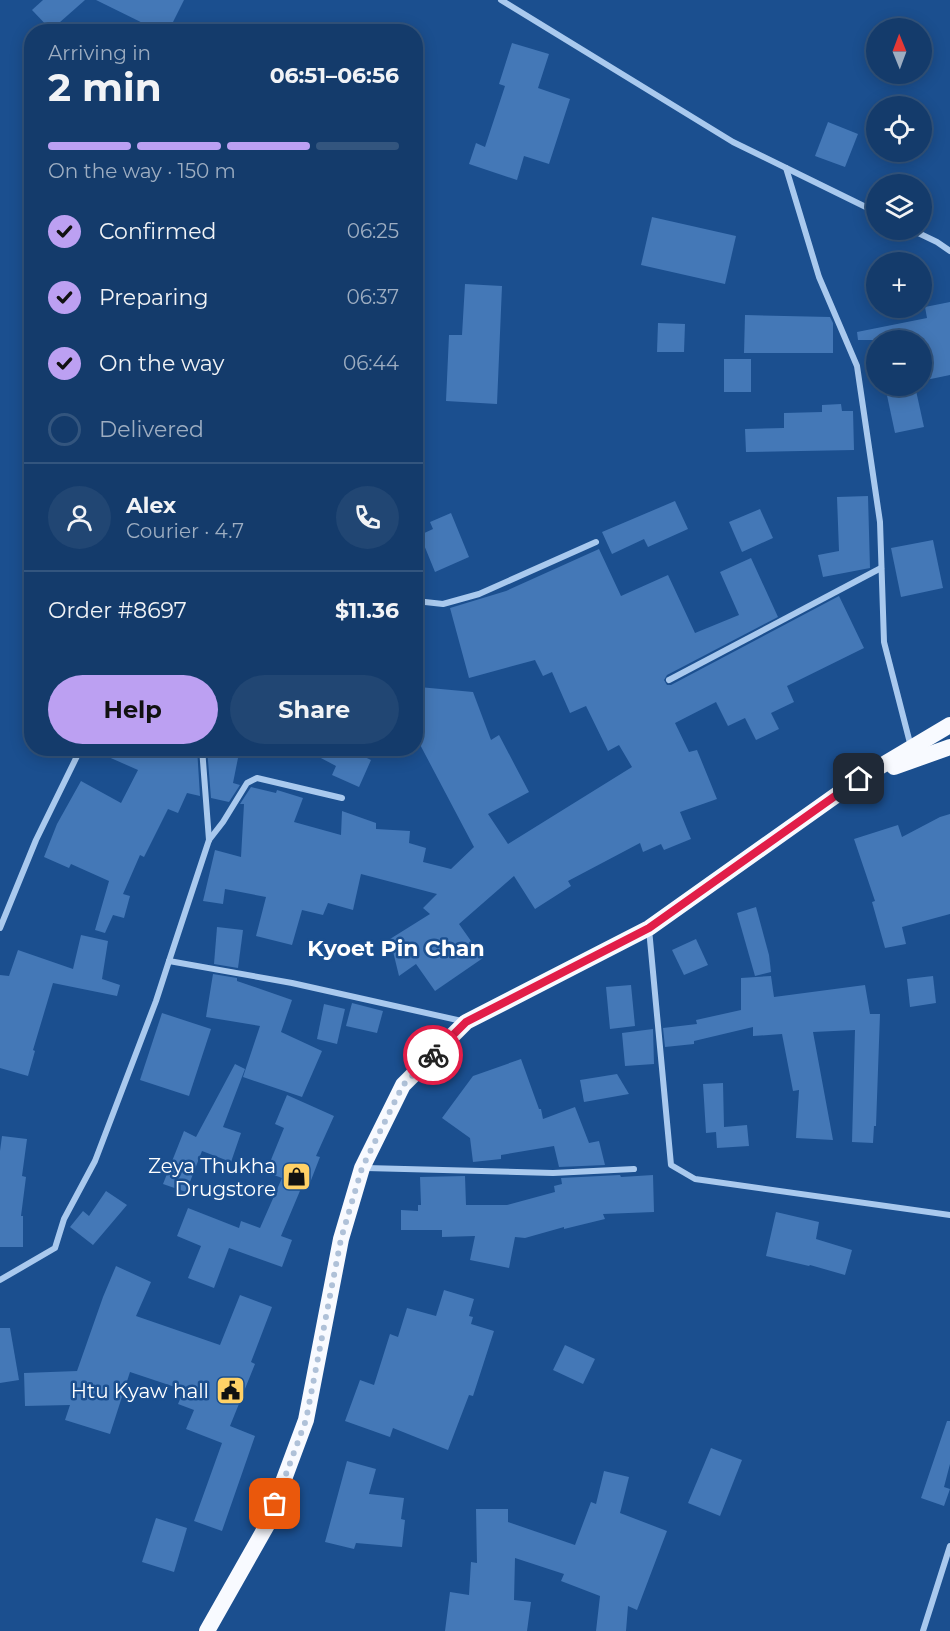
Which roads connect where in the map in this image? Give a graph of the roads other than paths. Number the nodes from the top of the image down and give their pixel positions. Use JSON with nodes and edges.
{"nodes":[{"id":1,"x":501,"y":0,"type":"edge"},
{"id":2,"x":786,"y":168,"type":"junction"},
{"id":3,"x":866,"y":207,"type":"edge"},
{"id":4,"x":932,"y":240,"type":"edge"},
{"id":5,"x":950,"y":251,"type":"edge"},
{"id":6,"x":596,"y":542,"type":"dead end"},
{"id":7,"x":881,"y":568,"type":"junction"},
{"id":8,"x":423,"y":602,"type":"edge"},
{"id":9,"x":669,"y":680,"type":"dead end"},
{"id":10,"x":950,"y":725,"type":"edge"},
{"id":11,"x":950,"y":747,"type":"edge"},
{"id":12,"x":911,"y":748,"type":"junction"},
{"id":13,"x":77,"y":756,"type":"edge"},
{"id":14,"x":203,"y":756,"type":"edge"},
{"id":15,"x":859,"y":779,"type":"junction"},
{"id":16,"x":342,"y":798,"type":"dead end"},
{"id":17,"x":209,"y":840,"type":"junction"},
{"id":18,"x":0,"y":928,"type":"edge"},
{"id":19,"x":649,"y":928,"type":"junction"},
{"id":20,"x":169,"y":961,"type":"junction"},
{"id":21,"x":466,"y":1022,"type":"junction"},
{"id":22,"x":362,"y":1168,"type":"junction"},
{"id":23,"x":634,"y":1169,"type":"dead end"},
{"id":24,"x":950,"y":1215,"type":"edge"},
{"id":25,"x":0,"y":1280,"type":"edge"},
{"id":26,"x":950,"y":1546,"type":"edge"},
{"id":27,"x":207,"y":1631,"type":"edge"},
{"id":28,"x":923,"y":1631,"type":"edge"}],
"edges":[{"from":1,"to":2,"type":"street"},
{"from":2,"to":3,"type":"street"},
{"from":2,"to":7,"type":"street"},
{"from":4,"to":5,"type":"street"},
{"from":6,"to":8,"type":"street"},
{"from":7,"to":9,"type":"street"},
{"from":7,"to":12,"type":"street"},
{"from":10,"to":12,"type":"highway"},
{"from":11,"to":15,"type":"highway"},
{"from":12,"to":15,"type":"highway"},
{"from":13,"to":18,"type":"street"},
{"from":14,"to":17,"type":"street"},
{"from":15,"to":19,"type":"highway"},
{"from":16,"to":17,"type":"street"},
{"from":17,"to":20,"type":"street"},
{"from":19,"to":21,"type":"highway"},
{"from":19,"to":24,"type":"street"},
{"from":20,"to":21,"type":"street"},
{"from":20,"to":25,"type":"street"},
{"from":21,"to":22,"type":"highway"},
{"from":22,"to":23,"type":"street"},
{"from":22,"to":27,"type":"highway"},
{"from":26,"to":28,"type":"street"}]}
